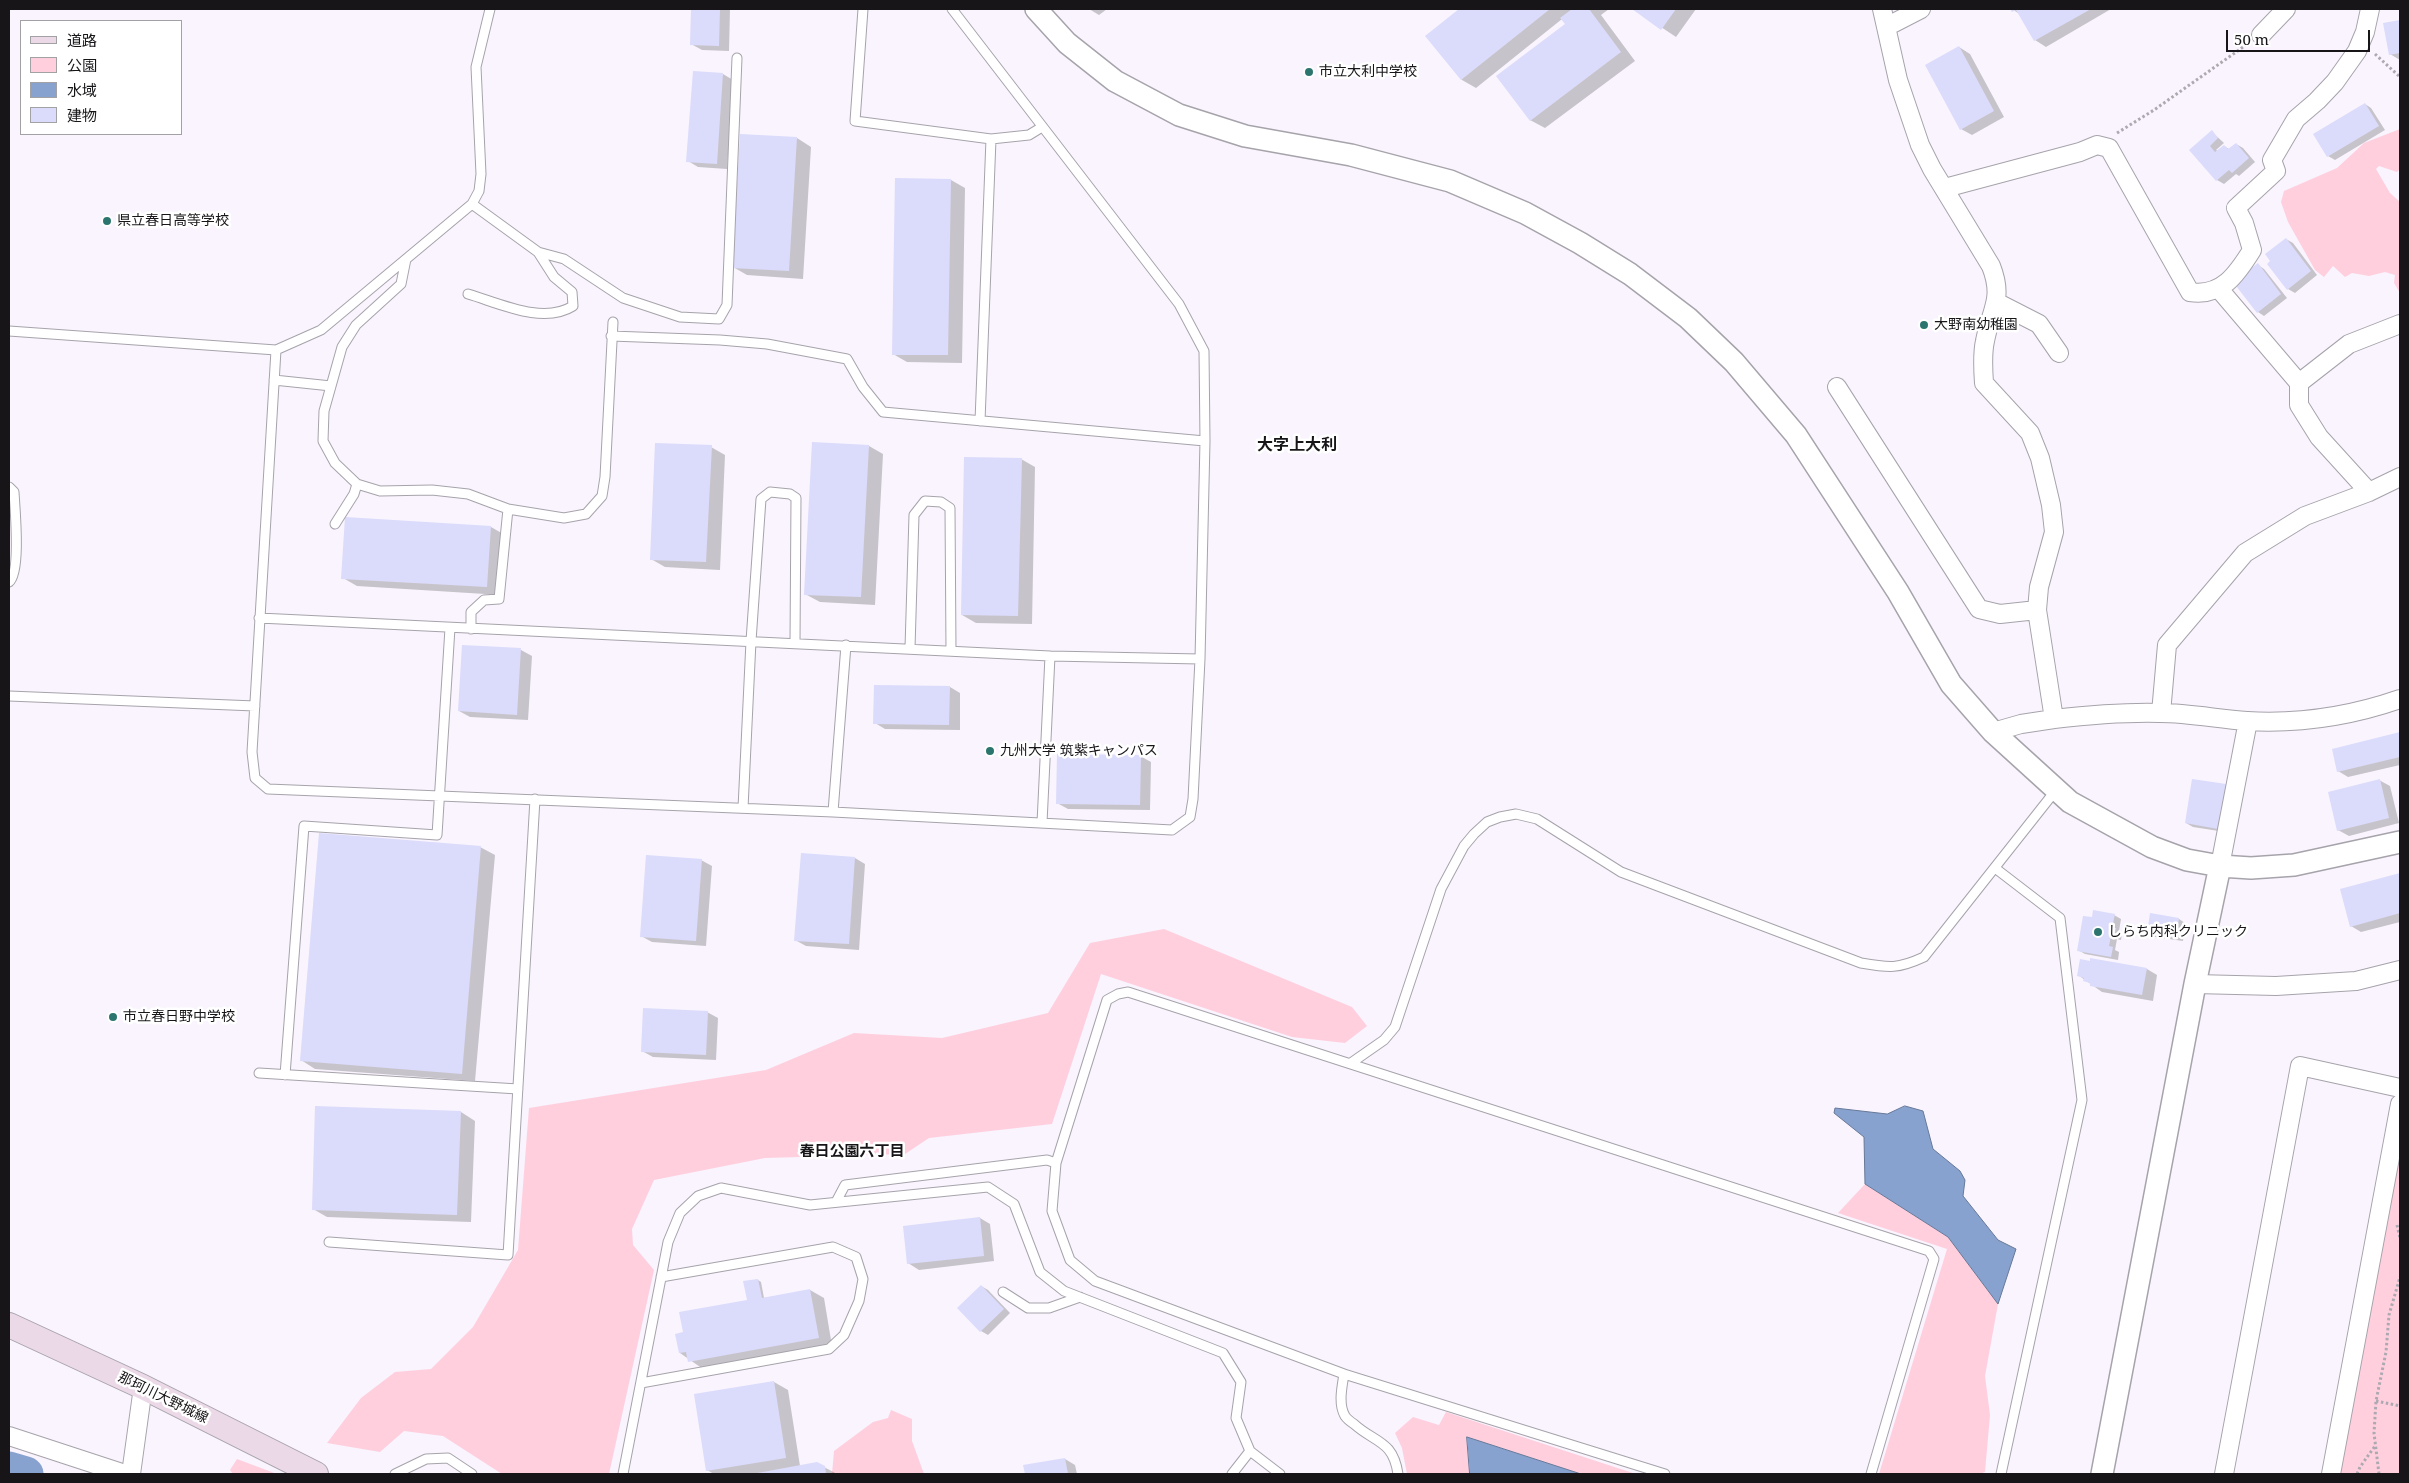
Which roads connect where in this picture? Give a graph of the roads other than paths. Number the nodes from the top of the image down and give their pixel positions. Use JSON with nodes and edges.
{"nodes":[{"id":1,"x":490,"y":9,"type":"edge"},
{"id":2,"x":863,"y":9,"type":"edge"},
{"id":3,"x":952,"y":9,"type":"edge"},
{"id":4,"x":1036,"y":9,"type":"edge"},
{"id":5,"x":1882,"y":9,"type":"edge"},
{"id":6,"x":1921,"y":9,"type":"edge"},
{"id":7,"x":2286,"y":9,"type":"edge"},
{"id":8,"x":2370,"y":9,"type":"edge"},
{"id":9,"x":1886,"y":27,"type":"junction"},
{"id":10,"x":2261,"y":35,"type":"road end"},
{"id":11,"x":737,"y":58,"type":"dead end"},
{"id":12,"x":1042,"y":127,"type":"junction"},
{"id":13,"x":992,"y":139,"type":"junction"},
{"id":14,"x":1945,"y":188,"type":"junction"},
{"id":15,"x":472,"y":204,"type":"junction"},
{"id":16,"x":538,"y":252,"type":"junction"},
{"id":17,"x":406,"y":259,"type":"junction"},
{"id":18,"x":2219,"y":289,"type":"junction"},
{"id":19,"x":468,"y":294,"type":"dead end"},
{"id":20,"x":1996,"y":302,"type":"junction"},
{"id":21,"x":613,"y":322,"type":"dead end"},
{"id":22,"x":2400,"y":324,"type":"edge"},
{"id":23,"x":9,"y":331,"type":"edge"},
{"id":24,"x":611,"y":336,"type":"junction"},
{"id":25,"x":276,"y":350,"type":"junction"},
{"id":26,"x":2059,"y":353,"type":"dead end"},
{"id":27,"x":274,"y":380,"type":"junction"},
{"id":28,"x":2299,"y":383,"type":"junction"},
{"id":29,"x":331,"y":386,"type":"junction"},
{"id":30,"x":1837,"y":387,"type":"dead end"},
{"id":31,"x":980,"y":421,"type":"junction"},
{"id":32,"x":1205,"y":441,"type":"junction"},
{"id":33,"x":2400,"y":477,"type":"edge"},
{"id":34,"x":357,"y":484,"type":"junction"},
{"id":35,"x":9,"y":487,"type":"edge"},
{"id":36,"x":2369,"y":492,"type":"junction"},
{"id":37,"x":508,"y":509,"type":"junction"},
{"id":38,"x":335,"y":524,"type":"dead end"},
{"id":39,"x":9,"y":582,"type":"edge"},
{"id":40,"x":2037,"y":610,"type":"junction"},
{"id":41,"x":259,"y":618,"type":"junction"},
{"id":42,"x":450,"y":628,"type":"junction"},
{"id":43,"x":472,"y":629,"type":"junction"},
{"id":44,"x":751,"y":641,"type":"junction"},
{"id":45,"x":795,"y":642,"type":"junction"},
{"id":46,"x":846,"y":645,"type":"junction"},
{"id":47,"x":910,"y":648,"type":"junction"},
{"id":48,"x":951,"y":651,"type":"junction"},
{"id":49,"x":1050,"y":656,"type":"junction"},
{"id":50,"x":1200,"y":659,"type":"junction"},
{"id":51,"x":9,"y":696,"type":"edge"},
{"id":52,"x":2400,"y":699,"type":"edge"},
{"id":53,"x":255,"y":706,"type":"junction"},
{"id":54,"x":2160,"y":713,"type":"junction"},
{"id":55,"x":2054,"y":718,"type":"junction"},
{"id":56,"x":2248,"y":721,"type":"junction"},
{"id":57,"x":1993,"y":732,"type":"junction"},
{"id":58,"x":2056,"y":790,"type":"junction"},
{"id":59,"x":440,"y":795,"type":"junction"},
{"id":60,"x":534,"y":800,"type":"junction"},
{"id":61,"x":743,"y":808,"type":"junction"},
{"id":62,"x":832,"y":812,"type":"junction"},
{"id":63,"x":1042,"y":823,"type":"junction"},
{"id":64,"x":2400,"y":842,"type":"edge"},
{"id":65,"x":2220,"y":866,"type":"junction"},
{"id":66,"x":1995,"y":868,"type":"junction"},
{"id":67,"x":2400,"y":970,"type":"edge"},
{"id":68,"x":2195,"y":984,"type":"junction"},
{"id":69,"x":1351,"y":1063,"type":"junction"},
{"id":70,"x":259,"y":1072,"type":"dead end"},
{"id":71,"x":285,"y":1074,"type":"junction"},
{"id":72,"x":2400,"y":1088,"type":"edge"},
{"id":73,"x":518,"y":1089,"type":"junction"},
{"id":74,"x":2400,"y":1104,"type":"edge"},
{"id":75,"x":1056,"y":1163,"type":"junction"},
{"id":76,"x":836,"y":1202,"type":"junction"},
{"id":77,"x":329,"y":1242,"type":"dead end"},
{"id":78,"x":661,"y":1277,"type":"junction"},
{"id":79,"x":1003,"y":1292,"type":"dead end"},
{"id":80,"x":1080,"y":1297,"type":"junction"},
{"id":81,"x":9,"y":1325,"type":"edge"},
{"id":82,"x":1344,"y":1374,"type":"junction"},
{"id":83,"x":641,"y":1383,"type":"junction"},
{"id":84,"x":143,"y":1387,"type":"junction"},
{"id":85,"x":9,"y":1436,"type":"edge"},
{"id":86,"x":1250,"y":1452,"type":"junction"},
{"id":87,"x":125,"y":1474,"type":"edge"},
{"id":88,"x":130,"y":1474,"type":"edge"},
{"id":89,"x":316,"y":1474,"type":"edge"},
{"id":90,"x":395,"y":1474,"type":"edge"},
{"id":91,"x":472,"y":1474,"type":"edge"},
{"id":92,"x":623,"y":1474,"type":"edge"},
{"id":93,"x":1232,"y":1474,"type":"edge"},
{"id":94,"x":1280,"y":1474,"type":"edge"},
{"id":95,"x":1398,"y":1474,"type":"edge"},
{"id":96,"x":1664,"y":1474,"type":"edge"},
{"id":97,"x":1870,"y":1474,"type":"edge"},
{"id":98,"x":2001,"y":1474,"type":"edge"},
{"id":99,"x":2102,"y":1474,"type":"edge"},
{"id":100,"x":2224,"y":1474,"type":"edge"},
{"id":101,"x":2331,"y":1474,"type":"edge"}],
"edges":[{"from":1,"to":15,"type":"lane"},
{"from":2,"to":13,"type":"lane"},
{"from":3,"to":12,"type":"lane"},
{"from":4,"to":57,"type":"street"},
{"from":5,"to":9,"type":"street"},
{"from":6,"to":9,"type":"street"},
{"from":7,"to":10,"type":"street"},
{"from":8,"to":18,"type":"street"},
{"from":9,"to":14,"type":"street"},
{"from":11,"to":16,"type":"lane"},
{"from":12,"to":13,"type":"lane"},
{"from":12,"to":32,"type":"lane"},
{"from":13,"to":31,"type":"lane"},
{"from":14,"to":18,"type":"street"},
{"from":14,"to":20,"type":"street"},
{"from":15,"to":16,"type":"lane"},
{"from":15,"to":17,"type":"lane"},
{"from":16,"to":19,"type":"lane"},
{"from":17,"to":25,"type":"lane"},
{"from":17,"to":29,"type":"lane"},
{"from":18,"to":28,"type":"street"},
{"from":20,"to":26,"type":"street"},
{"from":20,"to":40,"type":"street"},
{"from":21,"to":24,"type":"lane"},
{"from":22,"to":28,"type":"street"},
{"from":23,"to":25,"type":"lane"},
{"from":24,"to":31,"type":"lane"},
{"from":24,"to":37,"type":"lane"},
{"from":25,"to":27,"type":"lane"},
{"from":27,"to":29,"type":"lane"},
{"from":27,"to":41,"type":"lane"},
{"from":28,"to":36,"type":"street"},
{"from":29,"to":34,"type":"lane"},
{"from":30,"to":40,"type":"street"},
{"from":31,"to":32,"type":"lane"},
{"from":32,"to":50,"type":"lane"},
{"from":33,"to":36,"type":"street"},
{"from":34,"to":37,"type":"lane"},
{"from":34,"to":38,"type":"lane"},
{"from":35,"to":39,"type":"lane"},
{"from":36,"to":54,"type":"street"},
{"from":37,"to":43,"type":"lane"},
{"from":40,"to":55,"type":"street"},
{"from":41,"to":42,"type":"lane"},
{"from":41,"to":53,"type":"lane"},
{"from":42,"to":43,"type":"lane"},
{"from":42,"to":59,"type":"lane"},
{"from":43,"to":44,"type":"lane"},
{"from":44,"to":45,"type":"lane"},
{"from":44,"to":45,"type":"lane"},
{"from":44,"to":61,"type":"lane"},
{"from":45,"to":46,"type":"lane"},
{"from":46,"to":47,"type":"lane"},
{"from":46,"to":62,"type":"lane"},
{"from":47,"to":48,"type":"lane"},
{"from":47,"to":48,"type":"lane"},
{"from":48,"to":49,"type":"lane"},
{"from":49,"to":50,"type":"lane"},
{"from":49,"to":63,"type":"lane"},
{"from":50,"to":63,"type":"lane"},
{"from":51,"to":53,"type":"lane"},
{"from":52,"to":56,"type":"street"},
{"from":53,"to":59,"type":"lane"},
{"from":54,"to":55,"type":"street"},
{"from":54,"to":56,"type":"street"},
{"from":55,"to":57,"type":"street"},
{"from":56,"to":65,"type":"street"},
{"from":57,"to":58,"type":"street"},
{"from":58,"to":65,"type":"street"},
{"from":58,"to":66,"type":"lane"},
{"from":59,"to":60,"type":"lane"},
{"from":59,"to":71,"type":"lane"},
{"from":60,"to":61,"type":"lane"},
{"from":60,"to":73,"type":"lane"},
{"from":61,"to":62,"type":"lane"},
{"from":62,"to":63,"type":"lane"},
{"from":64,"to":65,"type":"street"},
{"from":65,"to":68,"type":"street"},
{"from":66,"to":69,"type":"lane"},
{"from":66,"to":98,"type":"lane"},
{"from":67,"to":68,"type":"street"},
{"from":68,"to":99,"type":"street"},
{"from":69,"to":75,"type":"lane"},
{"from":69,"to":97,"type":"lane"},
{"from":70,"to":71,"type":"lane"},
{"from":71,"to":73,"type":"lane"},
{"from":72,"to":100,"type":"street"},
{"from":73,"to":77,"type":"lane"},
{"from":74,"to":101,"type":"street"},
{"from":75,"to":76,"type":"lane"},
{"from":75,"to":82,"type":"lane"},
{"from":76,"to":78,"type":"lane"},
{"from":76,"to":80,"type":"lane"},
{"from":78,"to":83,"type":"lane"},
{"from":78,"to":83,"type":"lane"},
{"from":79,"to":80,"type":"lane"},
{"from":80,"to":86,"type":"lane"},
{"from":81,"to":84,"type":"main road","name":"那珂川大野城線"},
{"from":82,"to":95,"type":"lane"},
{"from":82,"to":96,"type":"lane"},
{"from":83,"to":92,"type":"lane"},
{"from":84,"to":88,"type":"street"},
{"from":84,"to":89,"type":"main road","name":"那珂川大野城線"},
{"from":85,"to":87,"type":"street"},
{"from":86,"to":93,"type":"lane"},
{"from":86,"to":94,"type":"lane"},
{"from":90,"to":91,"type":"lane"}]}
